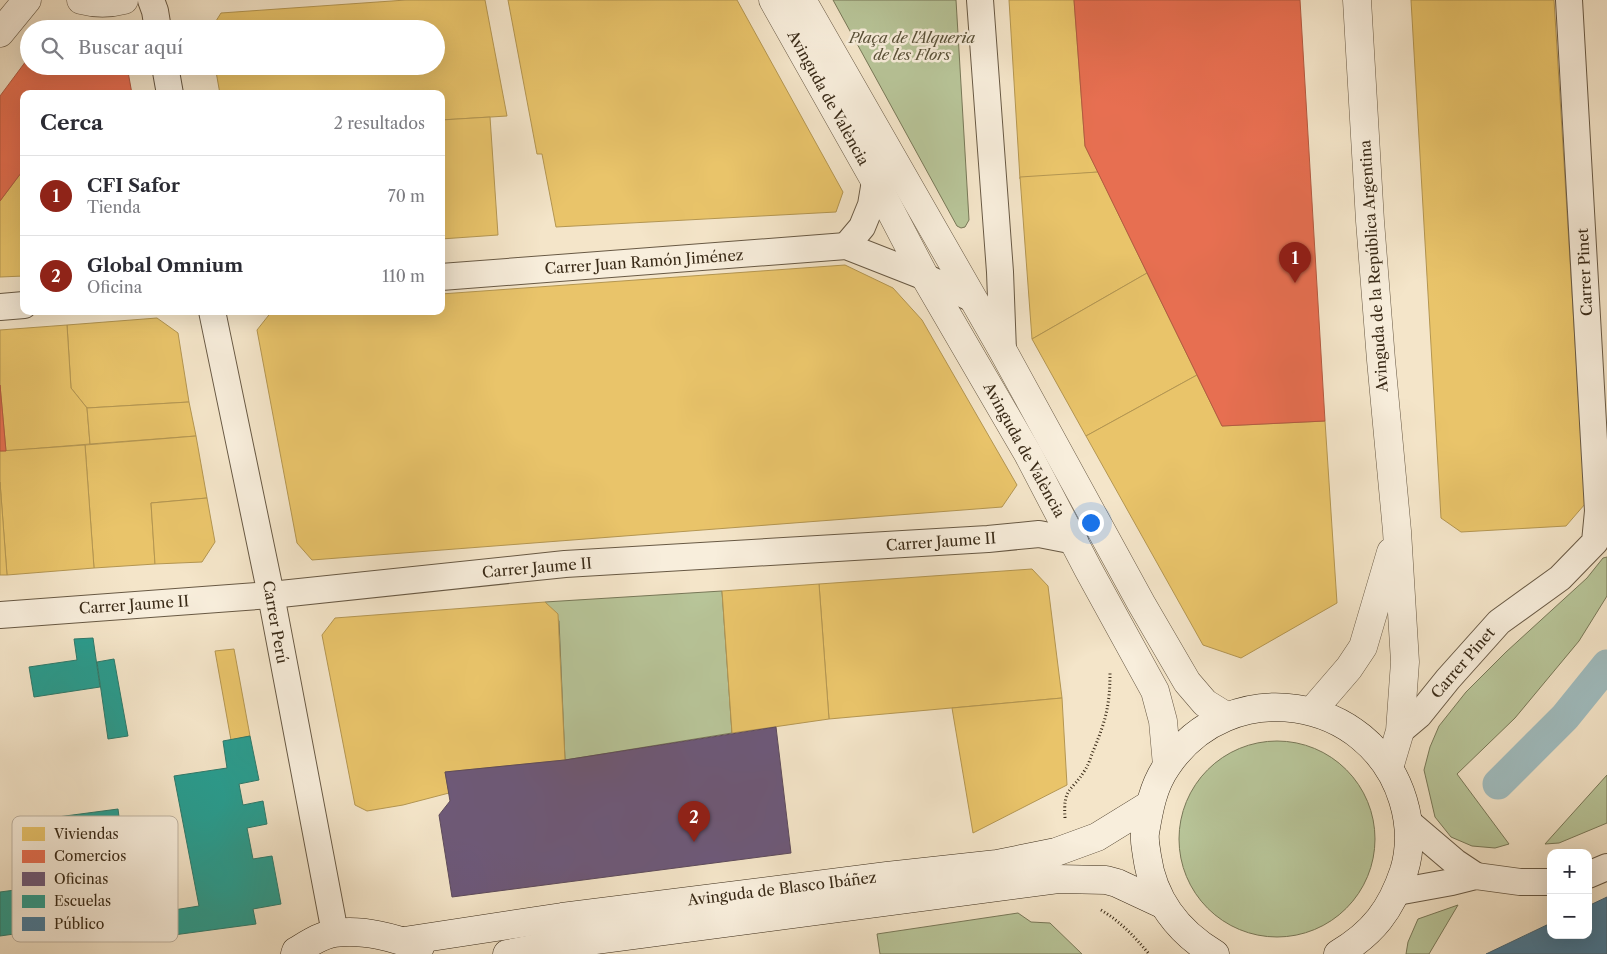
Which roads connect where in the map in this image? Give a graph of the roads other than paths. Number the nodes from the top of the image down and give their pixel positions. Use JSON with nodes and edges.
{"nodes":[{"id":1,"x":27,"y":0,"type":"edge"},
{"id":2,"x":81,"y":0,"type":"edge"},
{"id":3,"x":124,"y":0,"type":"edge"},
{"id":4,"x":151,"y":0,"type":"edge"},
{"id":5,"x":773,"y":0,"type":"edge"},
{"id":6,"x":802,"y":0,"type":"edge"},
{"id":7,"x":980,"y":0,"type":"edge"},
{"id":8,"x":1357,"y":0,"type":"edge"},
{"id":9,"x":1569,"y":0,"type":"edge"},
{"id":10,"x":157,"y":20,"type":"edge"},
{"id":11,"x":0,"y":33,"type":"edge"},
{"id":12,"x":167,"y":75,"type":"edge"},
{"id":13,"x":169,"y":90,"type":"edge"},
{"id":14,"x":875,"y":181,"type":"junction"},
{"id":15,"x":846,"y":246,"type":"junction"},
{"id":16,"x":445,"y":277,"type":"edge"},
{"id":17,"x":925,"y":277,"type":"junction"},
{"id":18,"x":973,"y":299,"type":"junction"},
{"id":19,"x":20,"y":305,"type":"edge"},
{"id":20,"x":0,"y":307,"type":"edge"},
{"id":21,"x":213,"y":315,"type":"edge"},
{"id":22,"x":1003,"y":351,"type":"junction"},
{"id":23,"x":1396,"y":531,"type":"junction"},
{"id":24,"x":1075,"y":540,"type":"junction"},
{"id":25,"x":271,"y":595,"type":"junction"},
{"id":26,"x":0,"y":615,"type":"edge"},
{"id":27,"x":1312,"y":711,"type":"junction"},
{"id":28,"x":1226,"y":716,"type":"junction"},
{"id":29,"x":1400,"y":731,"type":"junction"},
{"id":30,"x":1167,"y":765,"type":"junction"},
{"id":31,"x":1389,"y":768,"type":"junction"},
{"id":32,"x":1149,"y":805,"type":"junction"},
{"id":33,"x":1408,"y":822,"type":"junction"},
{"id":34,"x":1607,"y":868,"type":"edge"},
{"id":35,"x":1592,"y":874,"type":"edge"},
{"id":36,"x":1476,"y":876,"type":"junction"},
{"id":37,"x":1547,"y":882,"type":"edge"},
{"id":38,"x":1397,"y":892,"type":"junction"},
{"id":39,"x":1162,"y":904,"type":"junction"},
{"id":40,"x":1376,"y":925,"type":"junction"},
{"id":41,"x":335,"y":933,"type":"junction"},
{"id":42,"x":404,"y":941,"type":"junction"},
{"id":43,"x":287,"y":953,"type":"edge"},
{"id":44,"x":435,"y":954,"type":"edge"},
{"id":45,"x":507,"y":954,"type":"edge"},
{"id":46,"x":1215,"y":954,"type":"edge"},
{"id":47,"x":1338,"y":954,"type":"edge"},
{"id":48,"x":1373,"y":954,"type":"edge"}],
"edges":[{"from":1,"to":11,"type":"street"},
{"from":2,"to":3,"type":"street"},
{"from":4,"to":10,"type":"street"},
{"from":5,"to":14,"type":"street","name":"Avinguda de València"},
{"from":6,"to":18,"type":"street","name":"Avinguda de València"},
{"from":7,"to":22,"type":"street"},
{"from":8,"to":23,"type":"street","name":"Avinguda de la República Argentina"},
{"from":9,"to":29,"type":"street","name":"Carrer Pinet"},
{"from":12,"to":13,"type":"street"},
{"from":14,"to":15,"type":"street"},
{"from":14,"to":17,"type":"street","name":"Avinguda de València"},
{"from":15,"to":16,"type":"street","name":"Carrer Juan Ramón Jiménez"},
{"from":15,"to":17,"type":"street","name":"Carrer Juan Ramón Jiménez"},
{"from":17,"to":18,"type":"street"},
{"from":17,"to":24,"type":"street","name":"Avinguda de València"},
{"from":18,"to":22,"type":"street","name":"Avinguda de València"},
{"from":19,"to":20,"type":"street"},
{"from":21,"to":25,"type":"street","name":"Carrer Perú"},
{"from":22,"to":28,"type":"street","name":"Avinguda de València"},
{"from":23,"to":27,"type":"street","name":"Avinguda de la República Argentina"},
{"from":23,"to":29,"type":"street","name":"Avinguda de la República Argentina"},
{"from":24,"to":25,"type":"street","name":"Carrer Jaume II"},
{"from":24,"to":30,"type":"street","name":"Avinguda de València"},
{"from":25,"to":26,"type":"street","name":"Carrer Jaume II"},
{"from":25,"to":41,"type":"street","name":"Carrer Perú"},
{"from":27,"to":28,"type":"street"},
{"from":27,"to":31,"type":"street"},
{"from":28,"to":30,"type":"street"},
{"from":29,"to":31,"type":"street","name":"Avinguda de la República Argentina"},
{"from":30,"to":32,"type":"street"},
{"from":31,"to":33,"type":"street"},
{"from":32,"to":39,"type":"street"},
{"from":32,"to":42,"type":"street","name":"Avinguda de Blasco Ibáñez"},
{"from":33,"to":36,"type":"street"},
{"from":33,"to":38,"type":"street"},
{"from":34,"to":35,"type":"street"},
{"from":36,"to":37,"type":"street"},
{"from":36,"to":38,"type":"street"},
{"from":38,"to":40,"type":"street"},
{"from":39,"to":45,"type":"street","name":"Avinguda de Blasco Ibáñez"},
{"from":39,"to":46,"type":"street"},
{"from":40,"to":47,"type":"street"},
{"from":40,"to":48,"type":"street"},
{"from":41,"to":42,"type":"street"},
{"from":41,"to":43,"type":"street"},
{"from":42,"to":44,"type":"street"}]}
